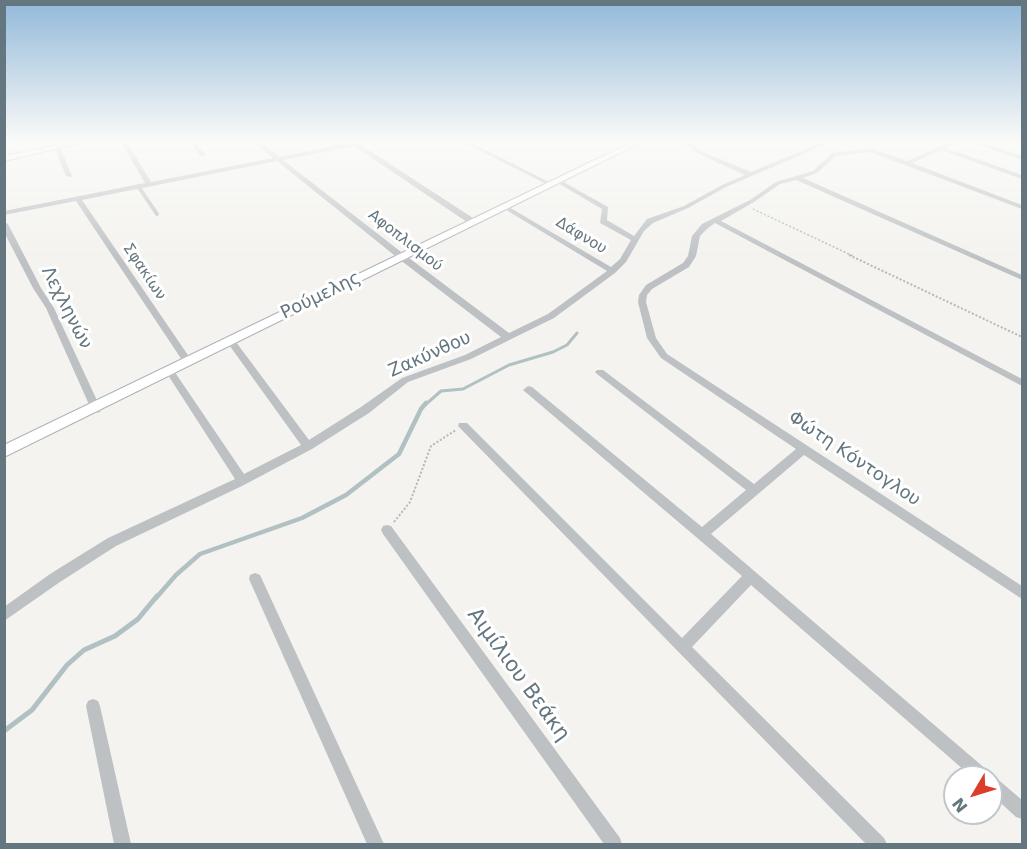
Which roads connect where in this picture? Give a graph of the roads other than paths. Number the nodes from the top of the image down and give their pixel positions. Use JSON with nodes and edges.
{"nodes":[{"id":1,"x":161,"y":182,"type":"edge"},
{"id":2,"x":306,"y":182,"type":"edge"},
{"id":3,"x":411,"y":182,"type":"edge"},
{"id":4,"x":551,"y":182,"type":"edge"},
{"id":5,"x":557,"y":182,"type":"edge"},
{"id":6,"x":738,"y":182,"type":"edge"},
{"id":7,"x":782,"y":182,"type":"edge"},
{"id":8,"x":806,"y":182,"type":"edge"},
{"id":9,"x":956,"y":182,"type":"edge"},
{"id":10,"x":554,"y":183,"type":"junction"},
{"id":11,"x":149,"y":184,"type":"joint"},
{"id":12,"x":138,"y":186,"type":"junction"},
{"id":13,"x":78,"y":199,"type":"junction"},
{"id":14,"x":505,"y":207,"type":"junction"},
{"id":15,"x":1023,"y":207,"type":"edge"},
{"id":16,"x":4,"y":213,"type":"edge"},
{"id":17,"x":157,"y":214,"type":"dead end"},
{"id":18,"x":716,"y":221,"type":"junction"},
{"id":19,"x":472,"y":222,"type":"junction"},
{"id":20,"x":4,"y":224,"type":"edge"},
{"id":21,"x":636,"y":240,"type":"junction"},
{"id":22,"x":402,"y":257,"type":"junction"},
{"id":23,"x":612,"y":271,"type":"junction"},
{"id":24,"x":1023,"y":278,"type":"edge"},
{"id":25,"x":510,"y":338,"type":"junction"},
{"id":26,"x":230,"y":340,"type":"junction"},
{"id":27,"x":187,"y":361,"type":"junction"},
{"id":28,"x":169,"y":370,"type":"junction"},
{"id":29,"x":600,"y":372,"type":"dead end"},
{"id":30,"x":1023,"y":383,"type":"edge"},
{"id":31,"x":528,"y":390,"type":"dead end"},
{"id":32,"x":96,"y":409,"type":"junction"},
{"id":33,"x":463,"y":426,"type":"road end"},
{"id":34,"x":308,"y":446,"type":"junction"},
{"id":35,"x":805,"y":448,"type":"junction"},
{"id":36,"x":4,"y":452,"type":"edge"},
{"id":37,"x":242,"y":480,"type":"junction"},
{"id":38,"x":754,"y":490,"type":"junction"},
{"id":39,"x":387,"y":530,"type":"road end"},
{"id":40,"x":702,"y":534,"type":"junction"},
{"id":41,"x":751,"y":576,"type":"junction"},
{"id":42,"x":255,"y":579,"type":"dead end"},
{"id":43,"x":1023,"y":593,"type":"edge"},
{"id":44,"x":4,"y":615,"type":"edge"},
{"id":45,"x":683,"y":647,"type":"junction"},
{"id":46,"x":93,"y":706,"type":"dead end"},
{"id":47,"x":970,"y":765,"type":"edge"},
{"id":48,"x":1003,"y":794,"type":"edge"},
{"id":49,"x":1023,"y":811,"type":"edge"},
{"id":50,"x":123,"y":844,"type":"edge"},
{"id":51,"x":376,"y":844,"type":"edge"},
{"id":52,"x":614,"y":844,"type":"edge"},
{"id":53,"x":878,"y":844,"type":"edge"}],
"edges":[{"from":1,"to":11,"type":"street"},
{"from":2,"to":22,"type":"street","name":"Αφοπλισμού"},
{"from":3,"to":19,"type":"street"},
{"from":4,"to":10,"type":"street"},
{"from":5,"to":10,"type":"street","name":"Ρούμελης"},
{"from":6,"to":21,"type":"street","name":"Ζακύνθου"},
{"from":7,"to":18,"type":"street"},
{"from":8,"to":24,"type":"street"},
{"from":9,"to":15,"type":"street"},
{"from":10,"to":14,"type":"street","name":"Ρούμελης"},
{"from":10,"to":21,"type":"street"},
{"from":11,"to":12,"type":"street"},
{"from":12,"to":13,"type":"street"},
{"from":12,"to":17,"type":"lane"},
{"from":13,"to":16,"type":"street"},
{"from":13,"to":27,"type":"street","name":"Σφακίων"},
{"from":14,"to":19,"type":"street","name":"Ρούμελης"},
{"from":14,"to":23,"type":"street","name":"Δάφνου"},
{"from":18,"to":30,"type":"street"},
{"from":18,"to":35,"type":"street","name":"Φώτη Κόντογλου"},
{"from":19,"to":22,"type":"street","name":"Ρούμελης"},
{"from":20,"to":32,"type":"street","name":"Λεχληνών"},
{"from":21,"to":23,"type":"street","name":"Ζακύνθου"},
{"from":22,"to":25,"type":"street","name":"Αφοπλισμού"},
{"from":22,"to":26,"type":"street","name":"Ρούμελης"},
{"from":23,"to":25,"type":"street","name":"Ζακύνθου"},
{"from":25,"to":34,"type":"street","name":"Ζακύνθου"},
{"from":26,"to":27,"type":"street","name":"Ρούμελης"},
{"from":26,"to":34,"type":"street"},
{"from":27,"to":28,"type":"street","name":"Ρούμελης"},
{"from":28,"to":32,"type":"street","name":"Ρούμελης"},
{"from":28,"to":37,"type":"street"},
{"from":29,"to":38,"type":"street"},
{"from":31,"to":40,"type":"street"},
{"from":32,"to":36,"type":"street","name":"Ρούμελης"},
{"from":33,"to":45,"type":"street"},
{"from":34,"to":37,"type":"street","name":"Ζακύνθου"},
{"from":35,"to":38,"type":"street"},
{"from":35,"to":43,"type":"street","name":"Φώτη Κόντογλου"},
{"from":37,"to":44,"type":"street","name":"Ζακύνθου"},
{"from":38,"to":40,"type":"street"},
{"from":39,"to":52,"type":"street","name":"Αιμίλιου Βεάκη"},
{"from":40,"to":41,"type":"street"},
{"from":41,"to":45,"type":"street"},
{"from":41,"to":47,"type":"street"},
{"from":42,"to":51,"type":"street"},
{"from":45,"to":53,"type":"street"},
{"from":46,"to":50,"type":"street"},
{"from":48,"to":49,"type":"street"}]}
